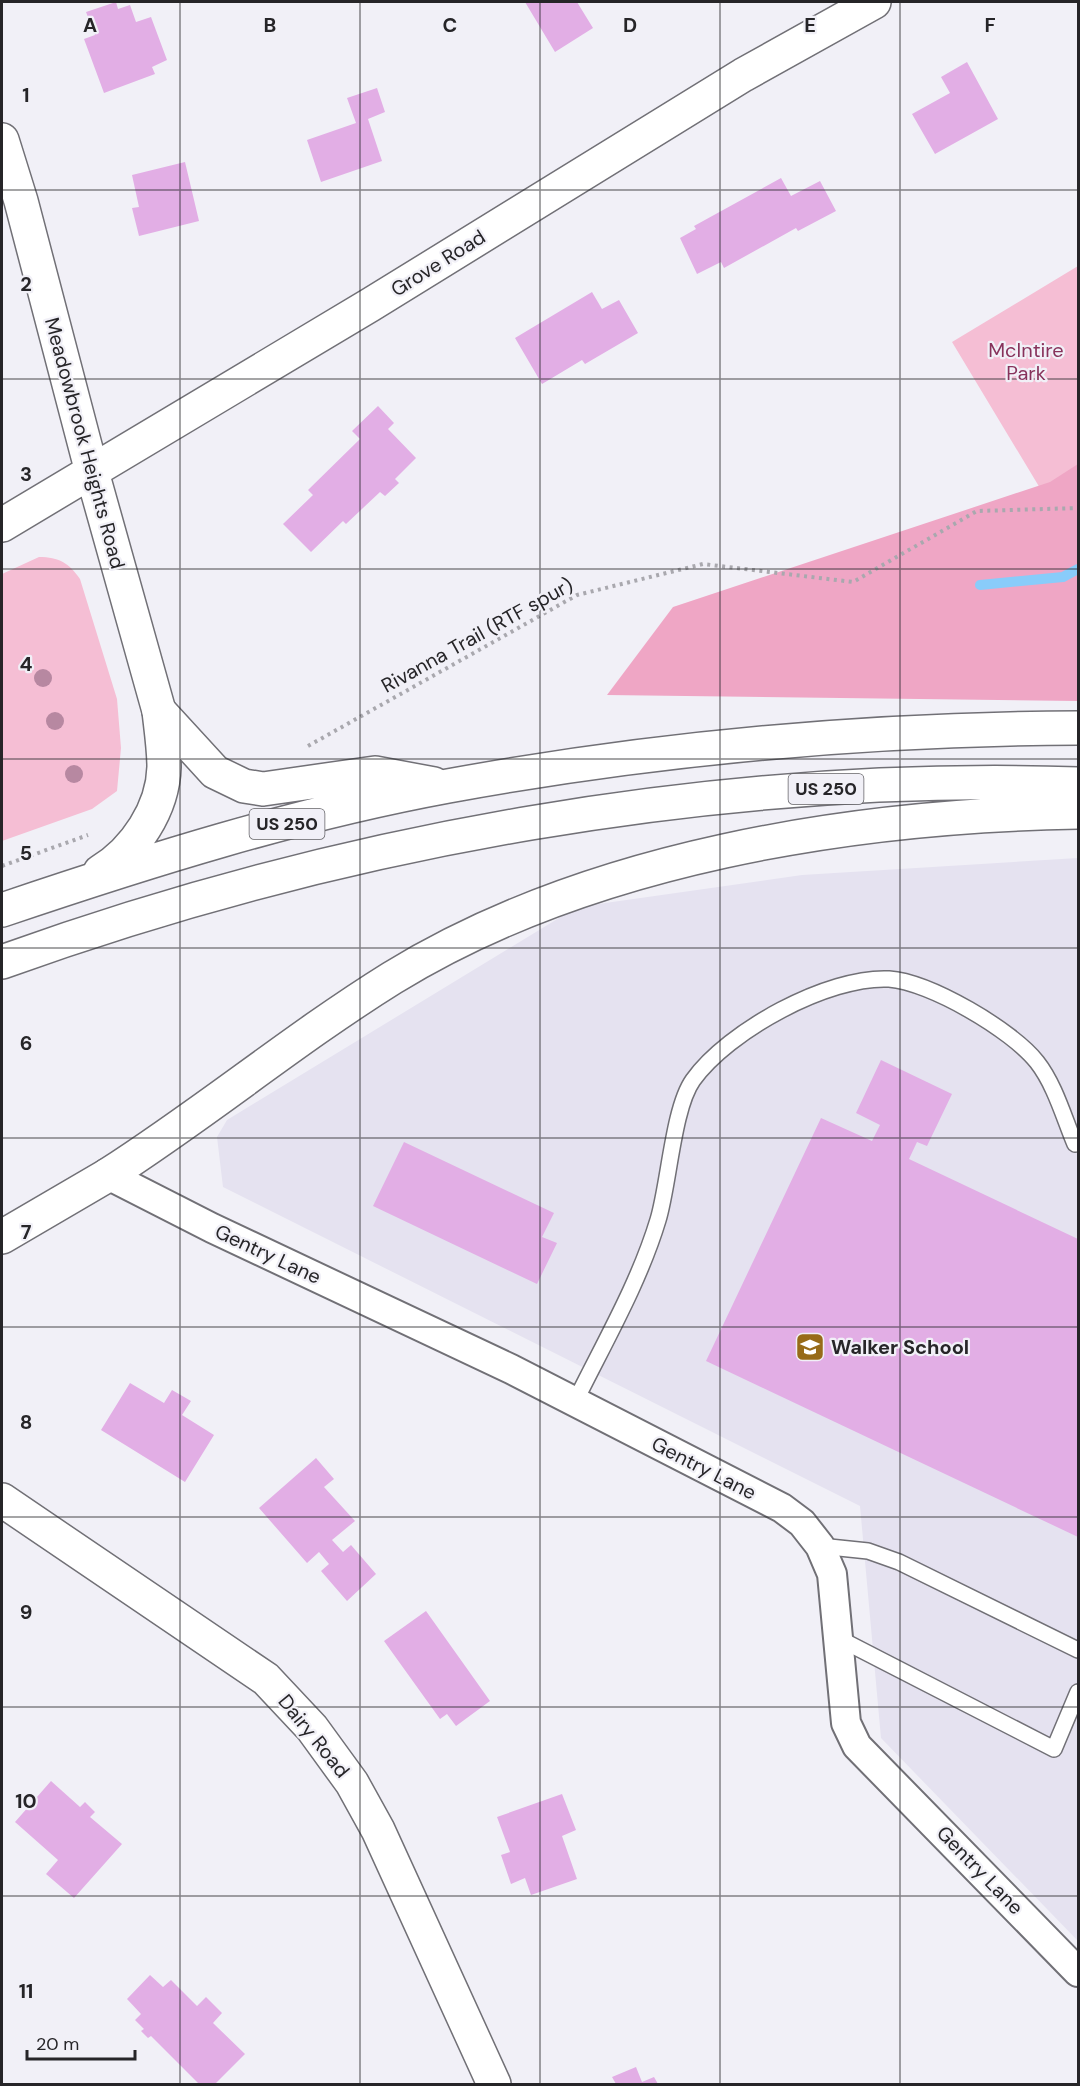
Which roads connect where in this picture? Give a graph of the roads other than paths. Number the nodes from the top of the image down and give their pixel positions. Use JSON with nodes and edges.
{"nodes":[{"id":1,"x":874,"y":2,"type":"edge"},
{"id":2,"x":2,"y":140,"type":"edge"},
{"id":3,"x":92,"y":472,"type":"junction"},
{"id":4,"x":2,"y":525,"type":"edge"},
{"id":5,"x":159,"y":711,"type":"junction"},
{"id":6,"x":1078,"y":728,"type":"edge"},
{"id":7,"x":1078,"y":784,"type":"edge"},
{"id":8,"x":446,"y":786,"type":"junction"},
{"id":9,"x":1078,"y":812,"type":"edge"},
{"id":10,"x":81,"y":883,"type":"junction"},
{"id":11,"x":2,"y":910,"type":"edge"},
{"id":12,"x":2,"y":962,"type":"edge"},
{"id":13,"x":1075,"y":1144,"type":"dead end"},
{"id":14,"x":108,"y":1175,"type":"junction"},
{"id":15,"x":2,"y":1237,"type":"edge"},
{"id":16,"x":575,"y":1402,"type":"junction"},
{"id":17,"x":2,"y":1500,"type":"edge"},
{"id":18,"x":820,"y":1546,"type":"junction"},
{"id":19,"x":838,"y":1638,"type":"junction"},
{"id":20,"x":1078,"y":1650,"type":"edge"},
{"id":21,"x":1078,"y":1692,"type":"edge"},
{"id":22,"x":1078,"y":1972,"type":"edge"},
{"id":23,"x":494,"y":2085,"type":"edge"}],
"edges":[{"from":1,"to":3,"type":"main road","name":"Grove Road"},
{"from":2,"to":3,"type":"main road","name":"Meadowbrook Heights Road"},
{"from":3,"to":4,"type":"main road","name":"Grove Road"},
{"from":3,"to":5,"type":"main road","name":"Meadowbrook Heights Road"},
{"from":5,"to":8,"type":"main road"},
{"from":5,"to":10,"type":"main road","name":"Meadowbrook Heights Road"},
{"from":6,"to":8,"type":"main road","number":"US 250"},
{"from":7,"to":12,"type":"main road","number":"US 250"},
{"from":8,"to":10,"type":"main road","number":"US 250"},
{"from":9,"to":14,"type":"main road"},
{"from":10,"to":11,"type":"main road","number":"US 250"},
{"from":13,"to":16,"type":"lane"},
{"from":14,"to":15,"type":"main road"},
{"from":14,"to":16,"type":"street","name":"Gentry Lane"},
{"from":16,"to":18,"type":"street","name":"Gentry Lane"},
{"from":17,"to":23,"type":"main road","name":"Dairy Road"},
{"from":18,"to":19,"type":"street","name":"Gentry Lane"},
{"from":18,"to":20,"type":"lane"},
{"from":19,"to":21,"type":"lane"},
{"from":19,"to":22,"type":"street","name":"Gentry Lane"}]}
